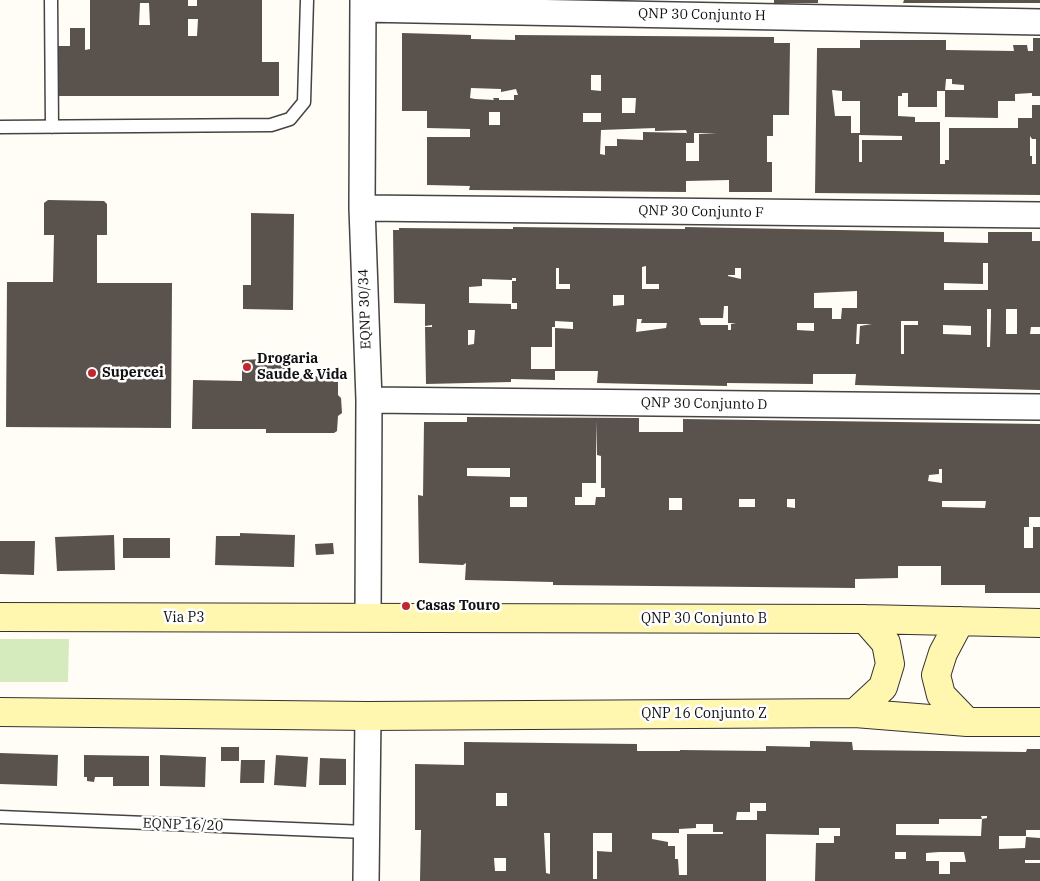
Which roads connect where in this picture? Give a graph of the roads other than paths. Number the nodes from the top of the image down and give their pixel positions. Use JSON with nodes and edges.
{"nodes":[{"id":1,"x":51,"y":0,"type":"edge"},
{"id":2,"x":307,"y":0,"type":"edge"},
{"id":3,"x":363,"y":4,"type":"edge"},
{"id":4,"x":1040,"y":22,"type":"edge"},
{"id":5,"x":0,"y":127,"type":"edge"},
{"id":6,"x":52,"y":127,"type":"junction"},
{"id":7,"x":362,"y":208,"type":"junction"},
{"id":8,"x":1040,"y":215,"type":"edge"},
{"id":9,"x":368,"y":400,"type":"junction"},
{"id":10,"x":1040,"y":407,"type":"edge"},
{"id":11,"x":0,"y":617,"type":"edge"},
{"id":12,"x":368,"y":618,"type":"junction"},
{"id":13,"x":865,"y":619,"type":"junction"},
{"id":14,"x":960,"y":621,"type":"junction"},
{"id":15,"x":1040,"y":623,"type":"edge"},
{"id":16,"x":0,"y":712,"type":"edge"},
{"id":17,"x":855,"y":713,"type":"junction"},
{"id":18,"x":368,"y":716,"type":"junction"},
{"id":19,"x":967,"y":722,"type":"junction"},
{"id":20,"x":1040,"y":722,"type":"edge"},
{"id":21,"x":0,"y":817,"type":"edge"},
{"id":22,"x":366,"y":832,"type":"junction"},
{"id":23,"x":366,"y":881,"type":"edge"}],
"edges":[{"from":1,"to":6,"type":"lane"},
{"from":2,"to":6,"type":"lane"},
{"from":3,"to":4,"type":"street","name":"QNP 30 Conjunto H"},
{"from":3,"to":7,"type":"street","name":"EQNP 30/34"},
{"from":5,"to":6,"type":"lane"},
{"from":7,"to":8,"type":"street","name":"QNP 30 Conjunto F"},
{"from":7,"to":9,"type":"street","name":"EQNP 30/34"},
{"from":9,"to":10,"type":"street","name":"QNP 30 Conjunto D"},
{"from":9,"to":12,"type":"street","name":"EQNP 30/34"},
{"from":11,"to":12,"type":"street","name":"Via P3"},
{"from":12,"to":13,"type":"street","name":"QNP 30 Conjunto B"},
{"from":13,"to":14,"type":"street","name":"QNP 30 Conjunto B"},
{"from":13,"to":17,"type":"street"},
{"from":14,"to":15,"type":"street","name":"QNP 30 Conjunto B"},
{"from":14,"to":19,"type":"street"},
{"from":16,"to":18,"type":"street"},
{"from":17,"to":18,"type":"street","name":"QNP 16 Conjunto Z"},
{"from":17,"to":19,"type":"street","name":"QNP 16 Conjunto Z"},
{"from":18,"to":22,"type":"street"},
{"from":19,"to":20,"type":"street","name":"QNP 16 Conjunto Z"},
{"from":21,"to":22,"type":"lane","name":"EQNP 16/20"},
{"from":22,"to":23,"type":"street"}]}
